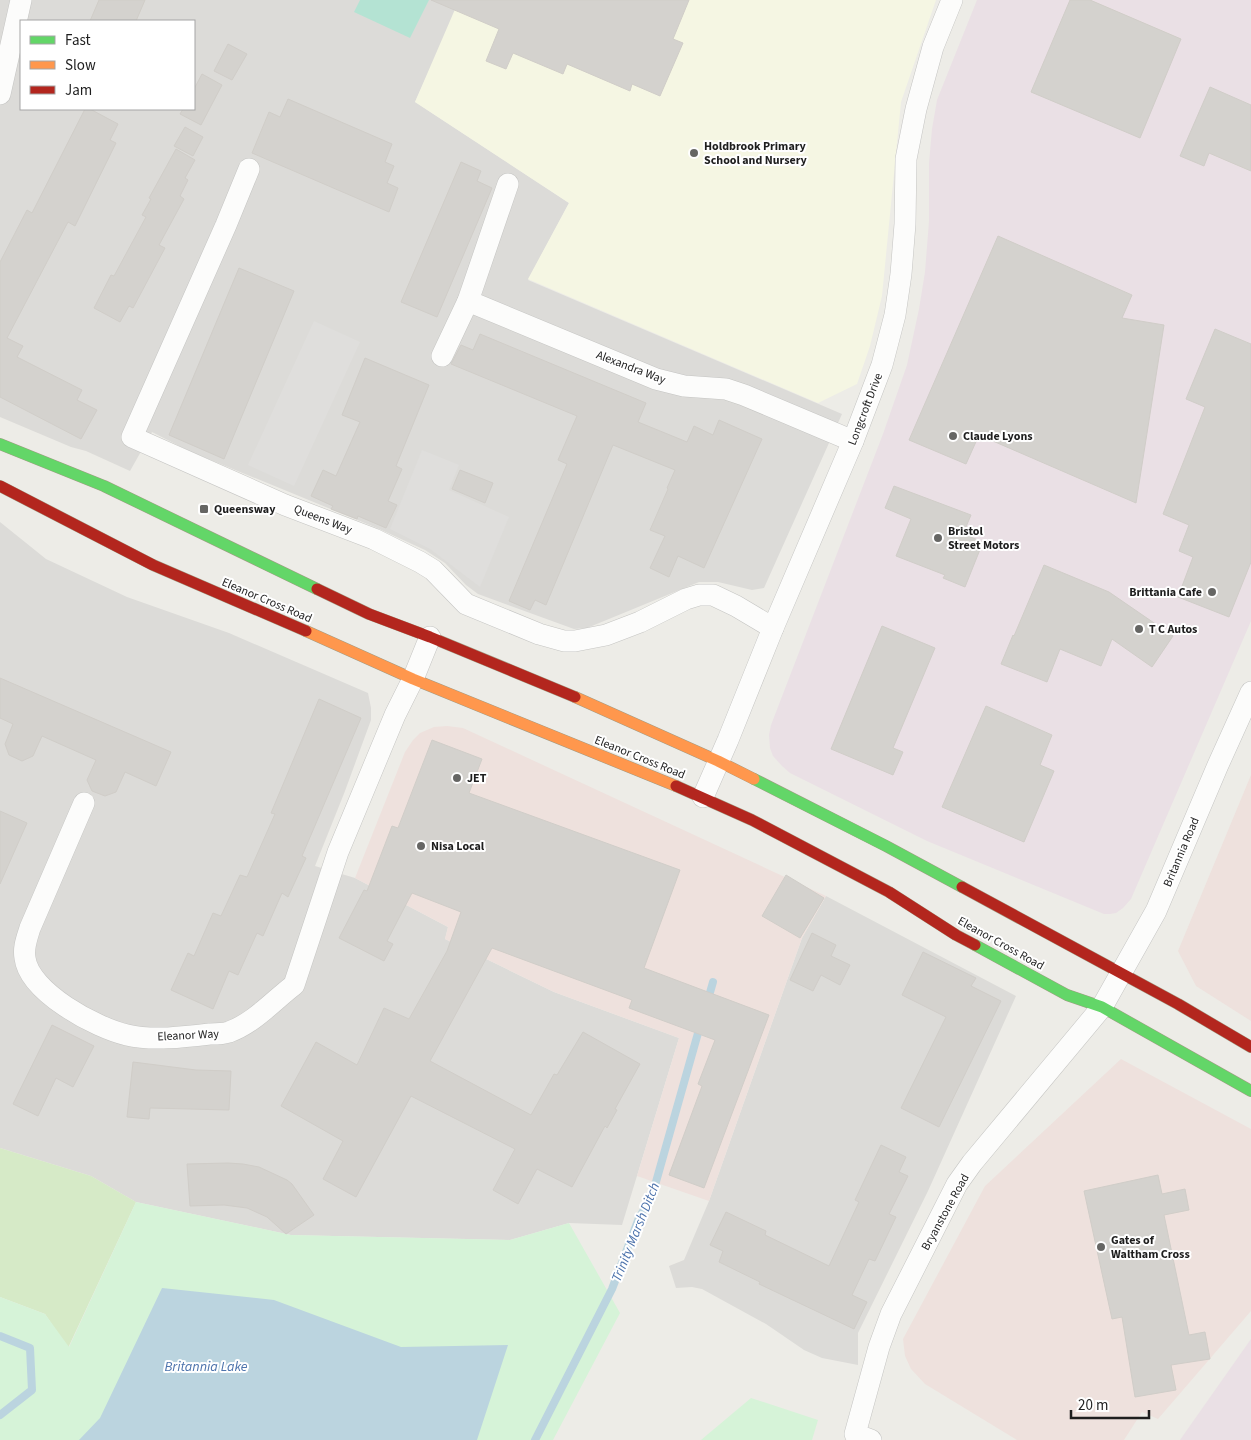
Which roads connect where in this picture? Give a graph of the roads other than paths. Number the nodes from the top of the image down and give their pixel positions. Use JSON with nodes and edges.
{"nodes":[{"id":1,"x":20,"y":0,"type":"edge"},
{"id":2,"x":952,"y":0,"type":"edge"},
{"id":3,"x":0,"y":94,"type":"edge"},
{"id":4,"x":248,"y":169,"type":"dead end"},
{"id":5,"x":508,"y":184,"type":"dead end"},
{"id":6,"x":468,"y":301,"type":"junction"},
{"id":7,"x":442,"y":356,"type":"dead end"},
{"id":8,"x":853,"y":441,"type":"junction"},
{"id":9,"x":0,"y":444,"type":"edge"},
{"id":10,"x":0,"y":486,"type":"edge"},
{"id":11,"x":773,"y":628,"type":"junction"},
{"id":12,"x":430,"y":637,"type":"junction"},
{"id":13,"x":413,"y":679,"type":"junction"},
{"id":14,"x":1251,"y":692,"type":"edge"},
{"id":15,"x":718,"y":761,"type":"junction"},
{"id":16,"x":703,"y":798,"type":"junction"},
{"id":17,"x":84,"y":803,"type":"dead end"},
{"id":18,"x":1122,"y":973,"type":"junction"},
{"id":19,"x":1102,"y":1007,"type":"junction"},
{"id":20,"x":1251,"y":1047,"type":"edge"},
{"id":21,"x":1251,"y":1091,"type":"edge"},
{"id":22,"x":860,"y":1438,"type":"edge"}],
"edges":[{"from":1,"to":3,"type":"street"},
{"from":2,"to":8,"type":"street","name":"Longcroft Drive"},
{"from":4,"to":11,"type":"street","name":"Queens Way"},
{"from":5,"to":6,"type":"street"},
{"from":6,"to":7,"type":"street"},
{"from":6,"to":8,"type":"street","name":"Alexandra Way"},
{"from":8,"to":11,"type":"street","name":"Longcroft Drive"},
{"from":9,"to":12,"type":"main road"},
{"from":10,"to":13,"type":"main road","name":"Eleanor Cross Road"},
{"from":11,"to":15,"type":"street","name":"Longcroft Drive"},
{"from":12,"to":13,"type":"street","name":"Eleanor Way"},
{"from":12,"to":15,"type":"main road"},
{"from":13,"to":16,"type":"main road","name":"Eleanor Cross Road"},
{"from":13,"to":17,"type":"street","name":"Eleanor Way"},
{"from":14,"to":18,"type":"street","name":"Britannia Road"},
{"from":15,"to":16,"type":"street","name":"Longcroft Drive"},
{"from":15,"to":18,"type":"main road"},
{"from":16,"to":19,"type":"main road","name":"Eleanor Cross Road"},
{"from":18,"to":19,"type":"street","name":"Britannia Road"},
{"from":18,"to":20,"type":"main road"},
{"from":19,"to":21,"type":"main road","name":"Eleanor Cross Road"},
{"from":19,"to":22,"type":"street","name":"Bryanstone Road"}]}
